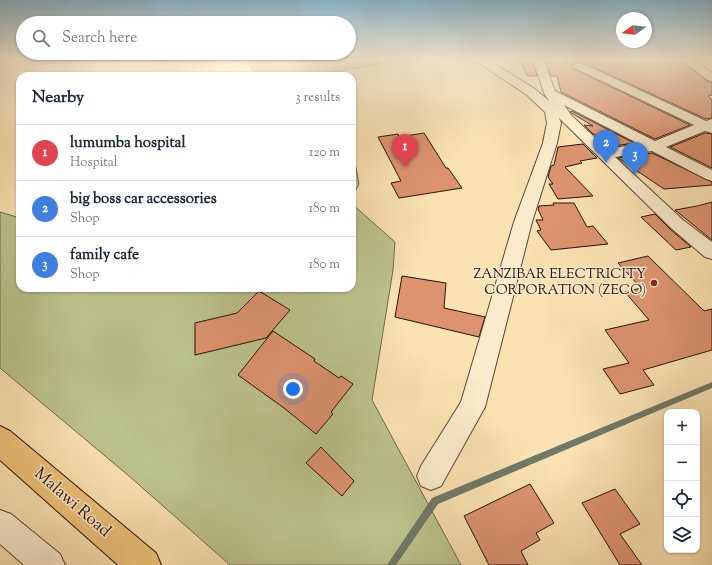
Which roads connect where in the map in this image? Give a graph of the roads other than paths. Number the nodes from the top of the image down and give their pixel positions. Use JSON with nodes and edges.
{"nodes":[{"id":1,"x":521,"y":85,"type":"edge"},
{"id":2,"x":538,"y":85,"type":"edge"},
{"id":3,"x":547,"y":85,"type":"edge"},
{"id":4,"x":621,"y":85,"type":"edge"},
{"id":5,"x":550,"y":93,"type":"junction"},
{"id":6,"x":710,"y":126,"type":"edge"},
{"id":7,"x":655,"y":146,"type":"junction"},
{"id":8,"x":605,"y":154,"type":"junction"},
{"id":9,"x":712,"y":176,"type":"edge"},
{"id":10,"x":712,"y":252,"type":"edge"},
{"id":11,"x":0,"y":441,"type":"edge"},
{"id":12,"x":431,"y":476,"type":"dead end"},
{"id":13,"x":0,"y":525,"type":"edge"},
{"id":14,"x":49,"y":565,"type":"edge"},
{"id":15,"x":144,"y":565,"type":"edge"}],
"edges":[{"from":1,"to":12,"type":"street"},
{"from":2,"to":5,"type":"street"},
{"from":3,"to":5,"type":"street"},
{"from":4,"to":6,"type":"street"},
{"from":5,"to":7,"type":"street"},
{"from":5,"to":8,"type":"street"},
{"from":6,"to":7,"type":"street"},
{"from":7,"to":8,"type":"street"},
{"from":7,"to":9,"type":"street"},
{"from":8,"to":10,"type":"street"},
{"from":11,"to":15,"type":"main road","name":"Malawi Road"},
{"from":13,"to":14,"type":"street"}]}
